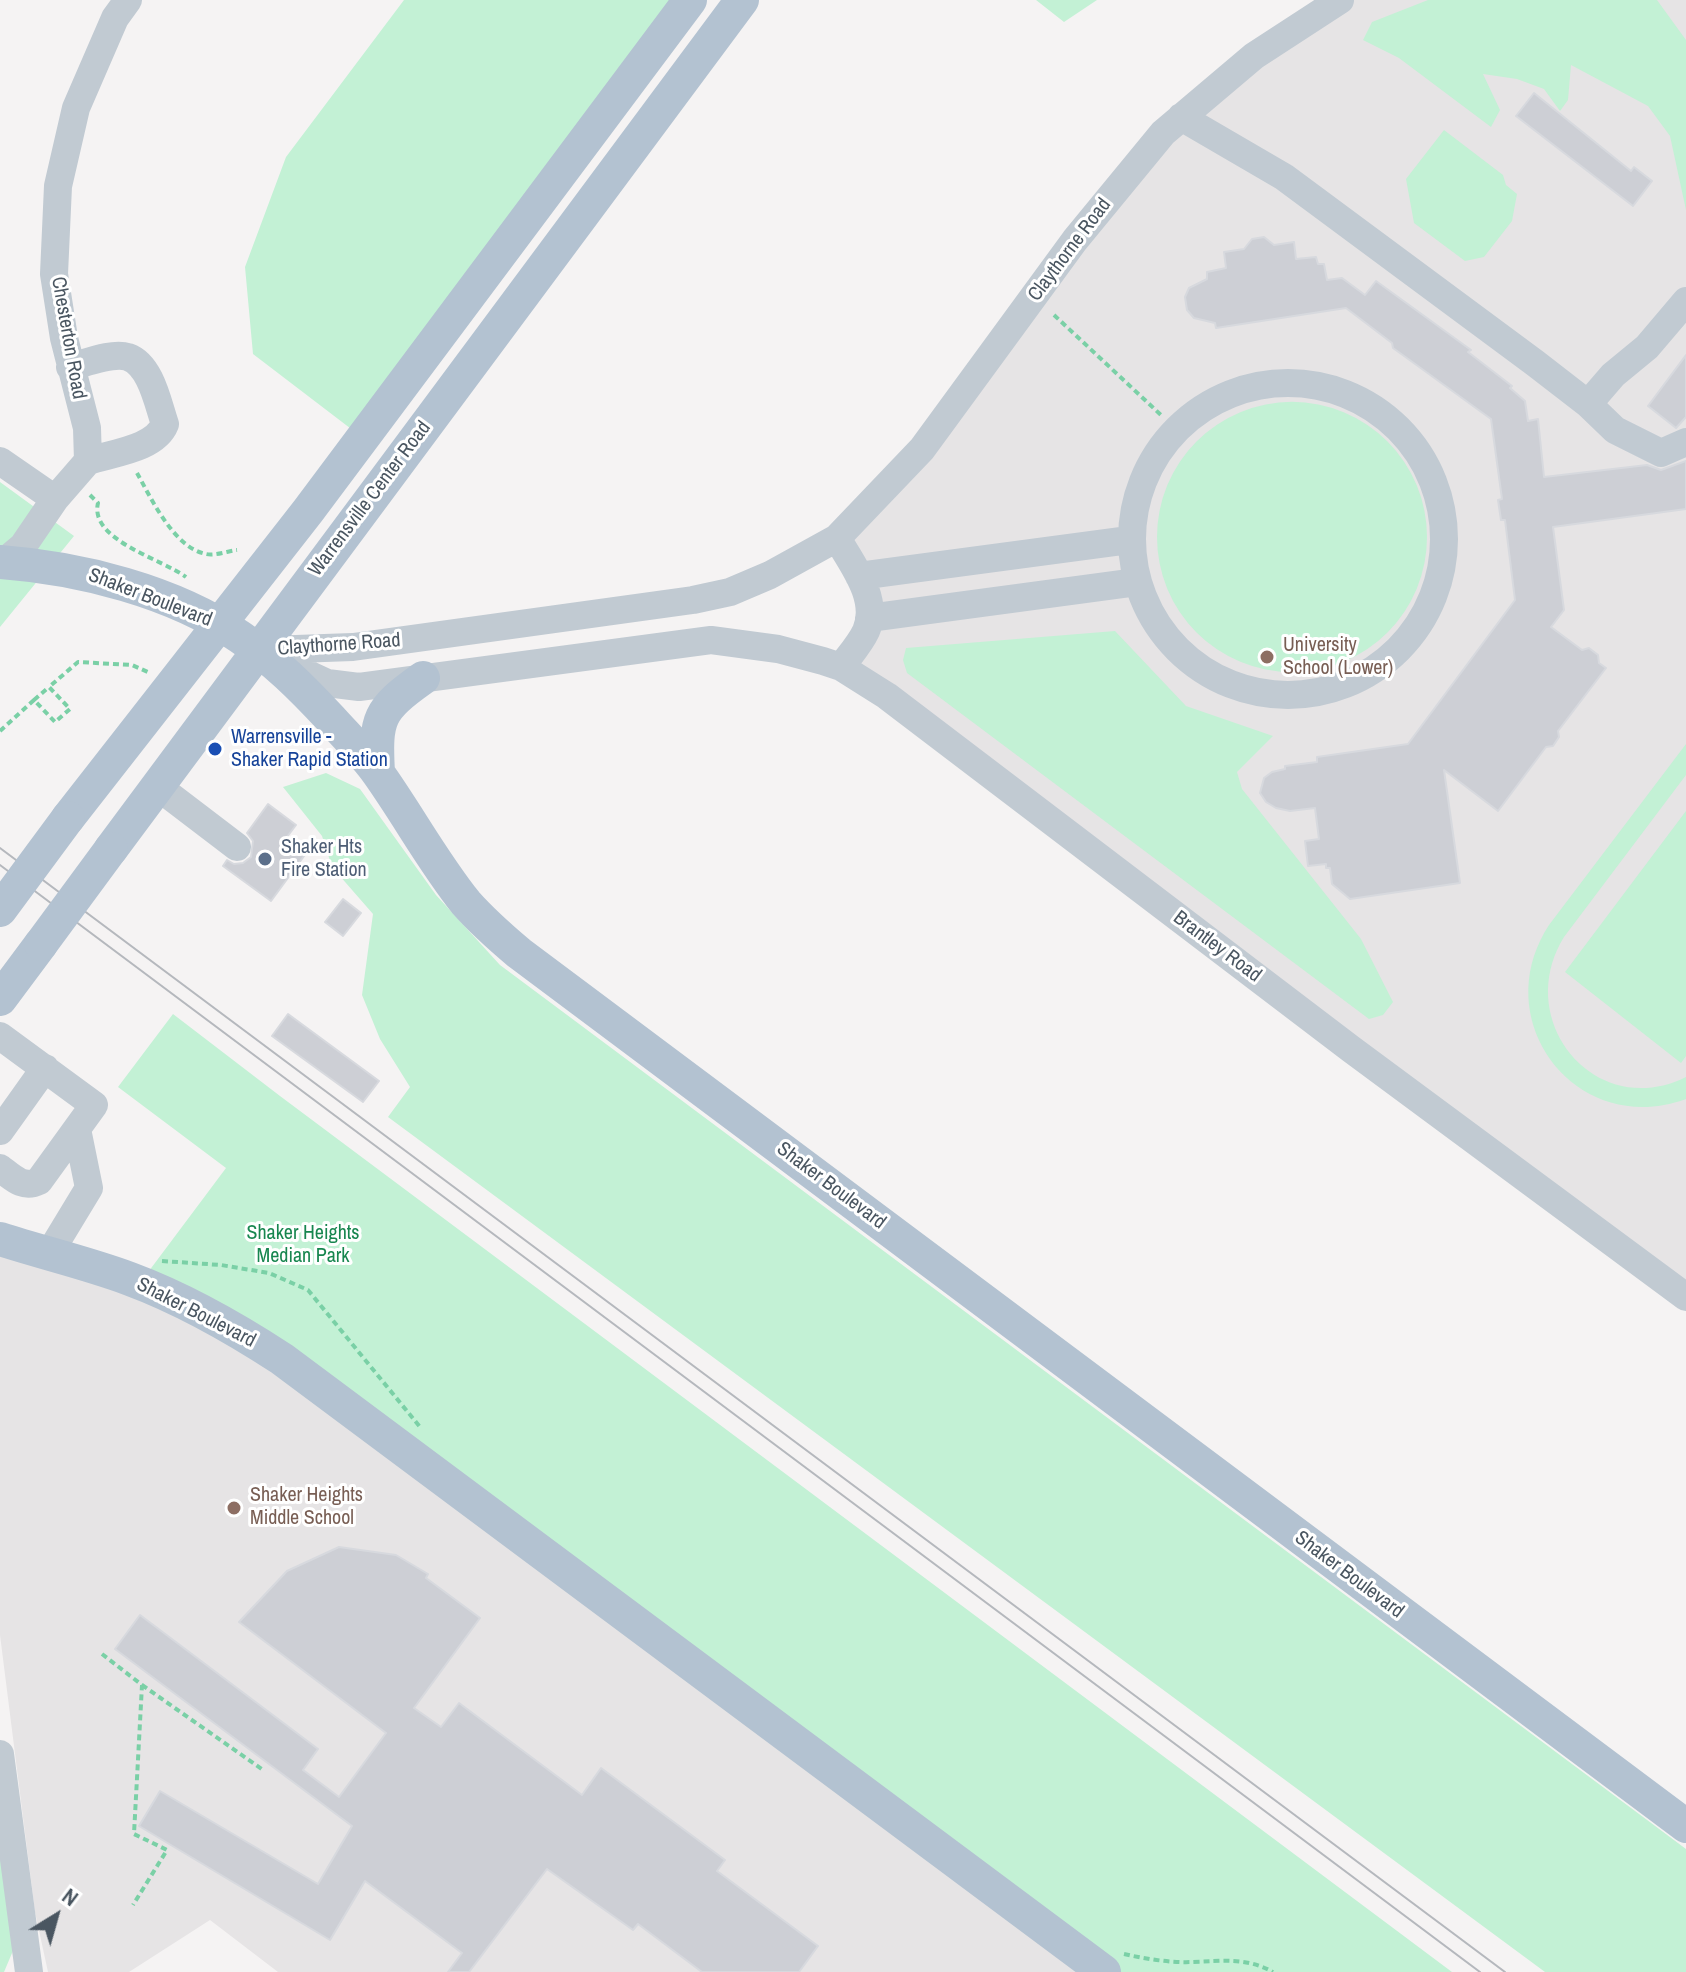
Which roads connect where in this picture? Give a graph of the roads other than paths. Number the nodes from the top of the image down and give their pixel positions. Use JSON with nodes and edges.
{"nodes":[{"id":1,"x":128,"y":0,"type":"edge"},
{"id":2,"x":690,"y":0,"type":"edge"},
{"id":3,"x":742,"y":0,"type":"edge"},
{"id":4,"x":1340,"y":0,"type":"edge"},
{"id":5,"x":1181,"y":117,"type":"junction"},
{"id":6,"x":1686,"y":301,"type":"edge"},
{"id":7,"x":70,"y":367,"type":"junction"},
{"id":8,"x":1588,"y":404,"type":"junction"},
{"id":9,"x":1686,"y":442,"type":"edge"},
{"id":10,"x":0,"y":461,"type":"edge"},
{"id":11,"x":88,"y":461,"type":"junction"},
{"id":12,"x":55,"y":499,"type":"junction"},
{"id":13,"x":837,"y":538,"type":"junction"},
{"id":14,"x":1129,"y":540,"type":"junction"},
{"id":15,"x":2,"y":562,"type":"edge"},
{"id":16,"x":859,"y":576,"type":"junction"},
{"id":17,"x":1137,"y":582,"type":"junction"},
{"id":18,"x":869,"y":618,"type":"junction"},
{"id":19,"x":221,"y":625,"type":"junction"},
{"id":20,"x":728,"y":641,"type":"joint"},
{"id":21,"x":258,"y":650,"type":"junction"},
{"id":22,"x":841,"y":667,"type":"junction"},
{"id":23,"x":423,"y":678,"type":"junction"},
{"id":24,"x":378,"y":773,"type":"junction"},
{"id":25,"x":157,"y":786,"type":"junction"},
{"id":26,"x":237,"y":847,"type":"dead end"},
{"id":27,"x":0,"y":910,"type":"edge"},
{"id":28,"x":0,"y":999,"type":"edge"},
{"id":29,"x":0,"y":1036,"type":"edge"},
{"id":30,"x":45,"y":1068,"type":"junction"},
{"id":31,"x":77,"y":1129,"type":"junction"},
{"id":32,"x":0,"y":1131,"type":"edge"},
{"id":33,"x":0,"y":1168,"type":"edge"},
{"id":34,"x":0,"y":1239,"type":"edge"},
{"id":35,"x":49,"y":1254,"type":"junction"},
{"id":36,"x":1686,"y":1297,"type":"edge"},
{"id":37,"x":0,"y":1754,"type":"edge"},
{"id":38,"x":1686,"y":1826,"type":"edge"},
{"id":39,"x":29,"y":1972,"type":"edge"},
{"id":40,"x":1104,"y":1972,"type":"edge"}],
"edges":[{"from":1,"to":7,"type":"street","name":"Chesterton Road"},
{"from":2,"to":19,"type":"main road"},
{"from":3,"to":21,"type":"main road","name":"Warrensville Center Road"},
{"from":4,"to":5,"type":"street","name":"Claythorne Road"},
{"from":5,"to":8,"type":"street"},
{"from":5,"to":13,"type":"street","name":"Claythorne Road"},
{"from":6,"to":8,"type":"street"},
{"from":7,"to":11,"type":"street","name":"Chesterton Road"},
{"from":7,"to":11,"type":"street"},
{"from":8,"to":9,"type":"street"},
{"from":10,"to":12,"type":"street"},
{"from":11,"to":12,"type":"street"},
{"from":12,"to":15,"type":"street"},
{"from":13,"to":16,"type":"street"},
{"from":13,"to":21,"type":"street","name":"Claythorne Road"},
{"from":14,"to":16,"type":"street"},
{"from":14,"to":17,"type":"street"},
{"from":14,"to":17,"type":"street"},
{"from":15,"to":19,"type":"main road","name":"Shaker Boulevard"},
{"from":16,"to":18,"type":"street"},
{"from":17,"to":18,"type":"street"},
{"from":18,"to":22,"type":"street"},
{"from":19,"to":21,"type":"main road","name":"Shaker Boulevard"},
{"from":19,"to":27,"type":"main road","bridge":true},
{"from":20,"to":22,"type":"street","name":"Brantley Road"},
{"from":20,"to":23,"type":"street","name":"Claythorne Road"},
{"from":21,"to":23,"type":"street","name":"Claythorne Road"},
{"from":21,"to":24,"type":"main road","name":"Shaker Boulevard"},
{"from":21,"to":25,"type":"main road","name":"Warrensville Center Road"},
{"from":22,"to":36,"type":"street","name":"Brantley Road"},
{"from":23,"to":24,"type":"main road"},
{"from":24,"to":38,"type":"main road","name":"Shaker Boulevard"},
{"from":25,"to":26,"type":"street"},
{"from":25,"to":28,"type":"main road","name":"Warrensville Center Road","bridge":true},
{"from":29,"to":30,"type":"street"},
{"from":30,"to":31,"type":"street"},
{"from":30,"to":32,"type":"street"},
{"from":31,"to":33,"type":"street"},
{"from":31,"to":35,"type":"street"},
{"from":34,"to":35,"type":"main road","name":"Shaker Boulevard"},
{"from":35,"to":40,"type":"main road","name":"Shaker Boulevard"},
{"from":37,"to":39,"type":"street"}]}
